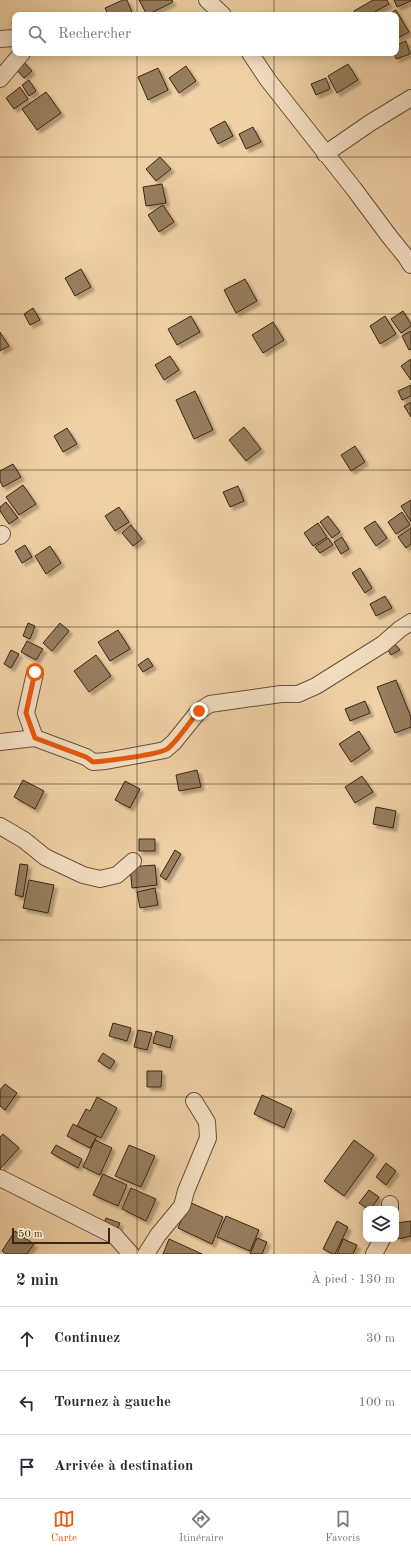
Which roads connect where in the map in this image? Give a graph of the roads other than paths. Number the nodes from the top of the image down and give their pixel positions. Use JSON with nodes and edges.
{"nodes":[{"id":1,"x":207,"y":0,"type":"edge"},
{"id":2,"x":220,"y":12,"type":"edge"},
{"id":3,"x":12,"y":38,"type":"edge"},
{"id":4,"x":0,"y":39,"type":"edge"},
{"id":5,"x":19,"y":56,"type":"edge"},
{"id":6,"x":252,"y":56,"type":"edge"},
{"id":7,"x":1,"y":78,"type":"edge"},
{"id":8,"x":410,"y":101,"type":"edge"},
{"id":9,"x":325,"y":154,"type":"junction"},
{"id":10,"x":411,"y":265,"type":"edge"},
{"id":11,"x":411,"y":622,"type":"edge"},
{"id":12,"x":35,"y":672,"type":"dead end"},
{"id":13,"x":35,"y":738,"type":"junction"},
{"id":14,"x":0,"y":742,"type":"edge"},
{"id":15,"x":0,"y":826,"type":"edge"},
{"id":16,"x":133,"y":861,"type":"dead end"},
{"id":17,"x":194,"y":1101,"type":"dead end"},
{"id":18,"x":0,"y":1178,"type":"edge"},
{"id":19,"x":380,"y":1242,"type":"edge"},
{"id":20,"x":132,"y":1254,"type":"edge"},
{"id":21,"x":146,"y":1254,"type":"edge"},
{"id":22,"x":374,"y":1254,"type":"edge"}],
"edges":[{"from":1,"to":2,"type":"street"},
{"from":3,"to":4,"type":"street"},
{"from":5,"to":7,"type":"street"},
{"from":6,"to":9,"type":"street"},
{"from":8,"to":9,"type":"street"},
{"from":9,"to":10,"type":"street"},
{"from":11,"to":13,"type":"street"},
{"from":12,"to":13,"type":"street"},
{"from":13,"to":14,"type":"street"},
{"from":15,"to":16,"type":"street"},
{"from":17,"to":21,"type":"street"},
{"from":18,"to":20,"type":"street"},
{"from":19,"to":22,"type":"street"}]}
